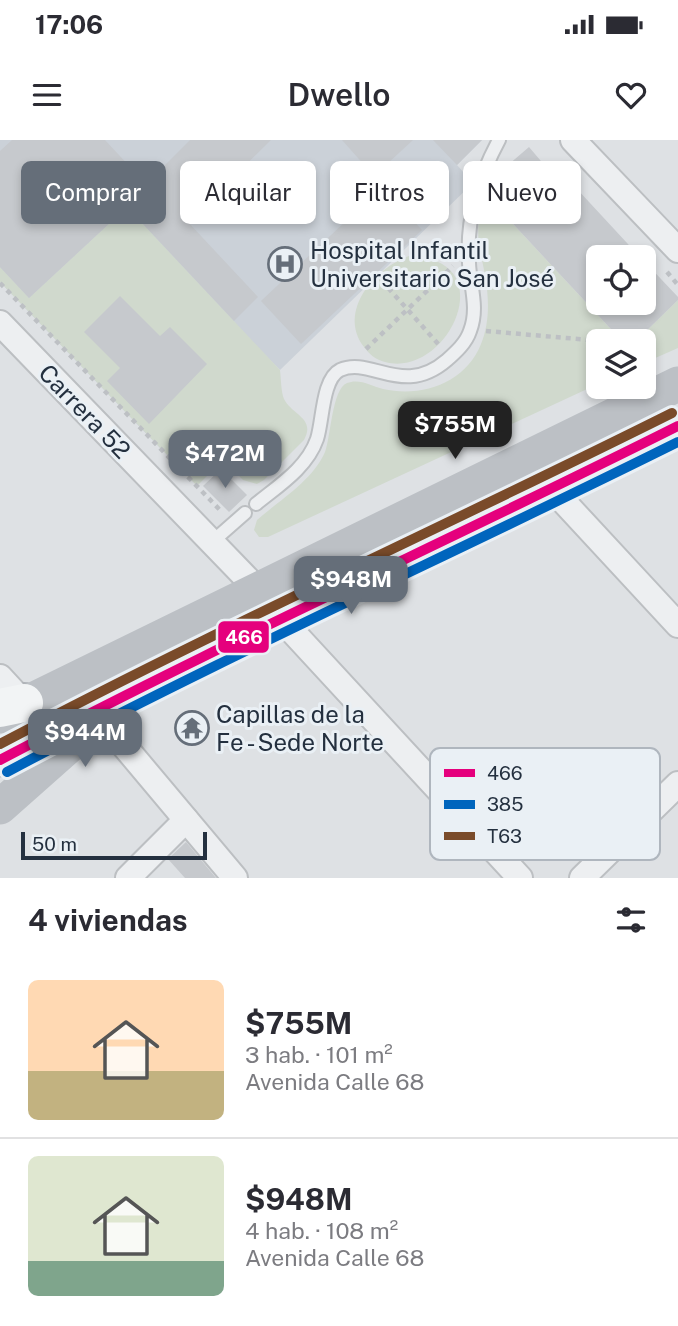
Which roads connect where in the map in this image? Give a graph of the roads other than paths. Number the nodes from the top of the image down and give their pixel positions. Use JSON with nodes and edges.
{"nodes":[{"id":1,"x":499,"y":140,"type":"edge"},
{"id":2,"x":573,"y":140,"type":"edge"},
{"id":3,"x":677,"y":247,"type":"edge"},
{"id":4,"x":0,"y":323,"type":"edge"},
{"id":5,"x":678,"y":384,"type":"edge"},
{"id":6,"x":678,"y":426,"type":"edge"},
{"id":7,"x":552,"y":489,"type":"junction"},
{"id":8,"x":256,"y":504,"type":"dead end"},
{"id":9,"x":245,"y":513,"type":"dead end"},
{"id":10,"x":212,"y":542,"type":"junction"},
{"id":11,"x":257,"y":589,"type":"junction"},
{"id":12,"x":281,"y":619,"type":"junction"},
{"id":13,"x":678,"y":625,"type":"edge"},
{"id":14,"x":132,"y":690,"type":"junction"},
{"id":15,"x":6,"y":701,"type":"edge"},
{"id":16,"x":120,"y":741,"type":"dead end"},
{"id":17,"x":0,"y":760,"type":"edge"},
{"id":18,"x":430,"y":780,"type":"edge"},
{"id":19,"x":678,"y":784,"type":"edge"},
{"id":20,"x":660,"y":802,"type":"edge"},
{"id":21,"x":0,"y":807,"type":"edge"},
{"id":22,"x":186,"y":820,"type":"junction"},
{"id":23,"x":503,"y":860,"type":"edge"},
{"id":24,"x":600,"y":860,"type":"edge"},
{"id":25,"x":128,"y":878,"type":"edge"},
{"id":26,"x":235,"y":878,"type":"edge"},
{"id":27,"x":520,"y":878,"type":"edge"},
{"id":28,"x":582,"y":878,"type":"edge"}],
"edges":[{"from":1,"to":8,"type":"lane"},
{"from":2,"to":3,"type":"street"},
{"from":4,"to":10,"type":"street","name":"Carrera 52"},
{"from":5,"to":11,"type":"main road"},
{"from":6,"to":7,"type":"main road"},
{"from":7,"to":12,"type":"main road"},
{"from":7,"to":13,"type":"street"},
{"from":9,"to":10,"type":"lane"},
{"from":10,"to":11,"type":"street","name":"Carrera 52"},
{"from":11,"to":15,"type":"main road"},
{"from":12,"to":14,"type":"main road"},
{"from":12,"to":18,"type":"street"},
{"from":14,"to":17,"type":"main road"},
{"from":14,"to":21,"type":"main road"},
{"from":16,"to":22,"type":"street"},
{"from":19,"to":20,"type":"street"},
{"from":22,"to":25,"type":"street"},
{"from":22,"to":26,"type":"street"},
{"from":23,"to":27,"type":"street"},
{"from":24,"to":28,"type":"street"}]}
